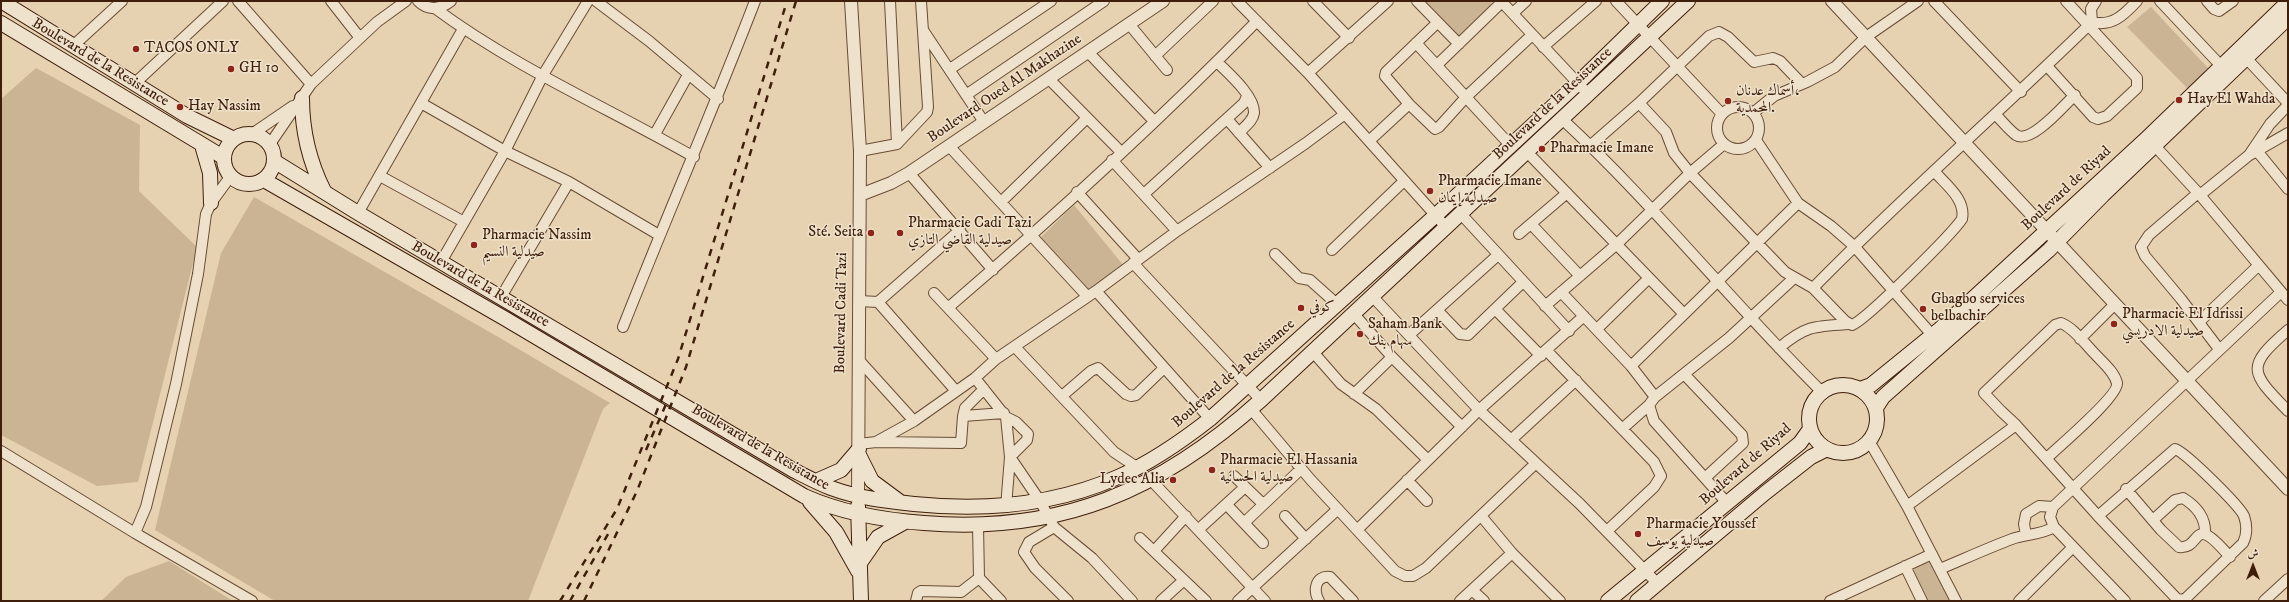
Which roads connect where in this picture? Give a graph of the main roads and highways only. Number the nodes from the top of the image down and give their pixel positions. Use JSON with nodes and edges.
{"nodes":[{"id":1,"x":1,"y":1,"type":"edge"},
{"id":2,"x":1662,"y":1,"type":"edge"},
{"id":3,"x":1688,"y":1,"type":"edge"},
{"id":4,"x":2288,"y":2,"type":"edge"},
{"id":5,"x":2288,"y":18,"type":"edge"},
{"id":6,"x":1,"y":23,"type":"edge"},
{"id":7,"x":300,"y":100,"type":"road end"},
{"id":8,"x":234,"y":139,"type":"junction"},
{"id":9,"x":202,"y":145,"type":"junction"},
{"id":10,"x":224,"y":157,"type":"junction"},
{"id":11,"x":274,"y":161,"type":"junction"},
{"id":12,"x":264,"y":180,"type":"junction"},
{"id":13,"x":324,"y":191,"type":"junction"},
{"id":14,"x":211,"y":203,"type":"road end"},
{"id":15,"x":1860,"y":389,"type":"junction"},
{"id":16,"x":1876,"y":408,"type":"junction"},
{"id":17,"x":1810,"y":429,"type":"junction"},
{"id":18,"x":1827,"y":449,"type":"junction"},
{"id":19,"x":816,"y":481,"type":"junction"},
{"id":20,"x":804,"y":496,"type":"junction"},
{"id":21,"x":858,"y":496,"type":"junction"},
{"id":22,"x":901,"y":503,"type":"junction"},
{"id":23,"x":859,"y":515,"type":"junction"},
{"id":24,"x":906,"y":522,"type":"junction"},
{"id":25,"x":860,"y":570,"type":"junction"},
{"id":26,"x":861,"y":601,"type":"edge"},
{"id":27,"x":1608,"y":601,"type":"edge"},
{"id":28,"x":1637,"y":601,"type":"edge"}],
"edges":[{"from":1,"to":8,"type":"main road","name":"Boulevard de la Resistance"},
{"from":2,"to":22,"type":"main road","name":"Boulevard de la Resistance"},
{"from":3,"to":24,"type":"main road","name":"Boulevard de la Resistance"},
{"from":4,"to":15,"type":"main road","name":"Boulevard de Riyad"},
{"from":5,"to":16,"type":"main road","name":"Boulevard de Riyad"},
{"from":6,"to":9,"type":"main road","name":"Boulevard de la Resistance"},
{"from":7,"to":13,"type":"main road"},
{"from":8,"to":10,"type":"main road"},
{"from":8,"to":11,"type":"main road"},
{"from":9,"to":10,"type":"main road","name":"Boulevard de la Resistance"},
{"from":9,"to":14,"type":"main road"},
{"from":10,"to":12,"type":"main road"},
{"from":11,"to":12,"type":"main road"},
{"from":11,"to":13,"type":"main road","name":"Boulevard de la Resistance"},
{"from":12,"to":20,"type":"main road","name":"Boulevard de la Resistance"},
{"from":13,"to":19,"type":"main road","name":"Boulevard de la Resistance"},
{"from":15,"to":16,"type":"main road"},
{"from":15,"to":17,"type":"main road"},
{"from":16,"to":18,"type":"main road"},
{"from":17,"to":18,"type":"main road"},
{"from":17,"to":27,"type":"main road","name":"Boulevard de Riyad"},
{"from":18,"to":28,"type":"main road"},
{"from":19,"to":21,"type":"main road","name":"Boulevard de la Resistance"},
{"from":19,"to":22,"type":"main road"},
{"from":20,"to":23,"type":"main road","name":"Boulevard de la Resistance"},
{"from":20,"to":25,"type":"main road"},
{"from":21,"to":22,"type":"main road","name":"Boulevard de la Resistance"},
{"from":21,"to":23,"type":"main road","name":"Boulevard Cadi Tazi"},
{"from":23,"to":24,"type":"main road","name":"Boulevard de la Resistance"},
{"from":23,"to":25,"type":"main road","name":"Boulevard Cadi Tazi"},
{"from":24,"to":25,"type":"main road"},
{"from":25,"to":26,"type":"main road","name":"Boulevard Cadi Tazi"}]}
